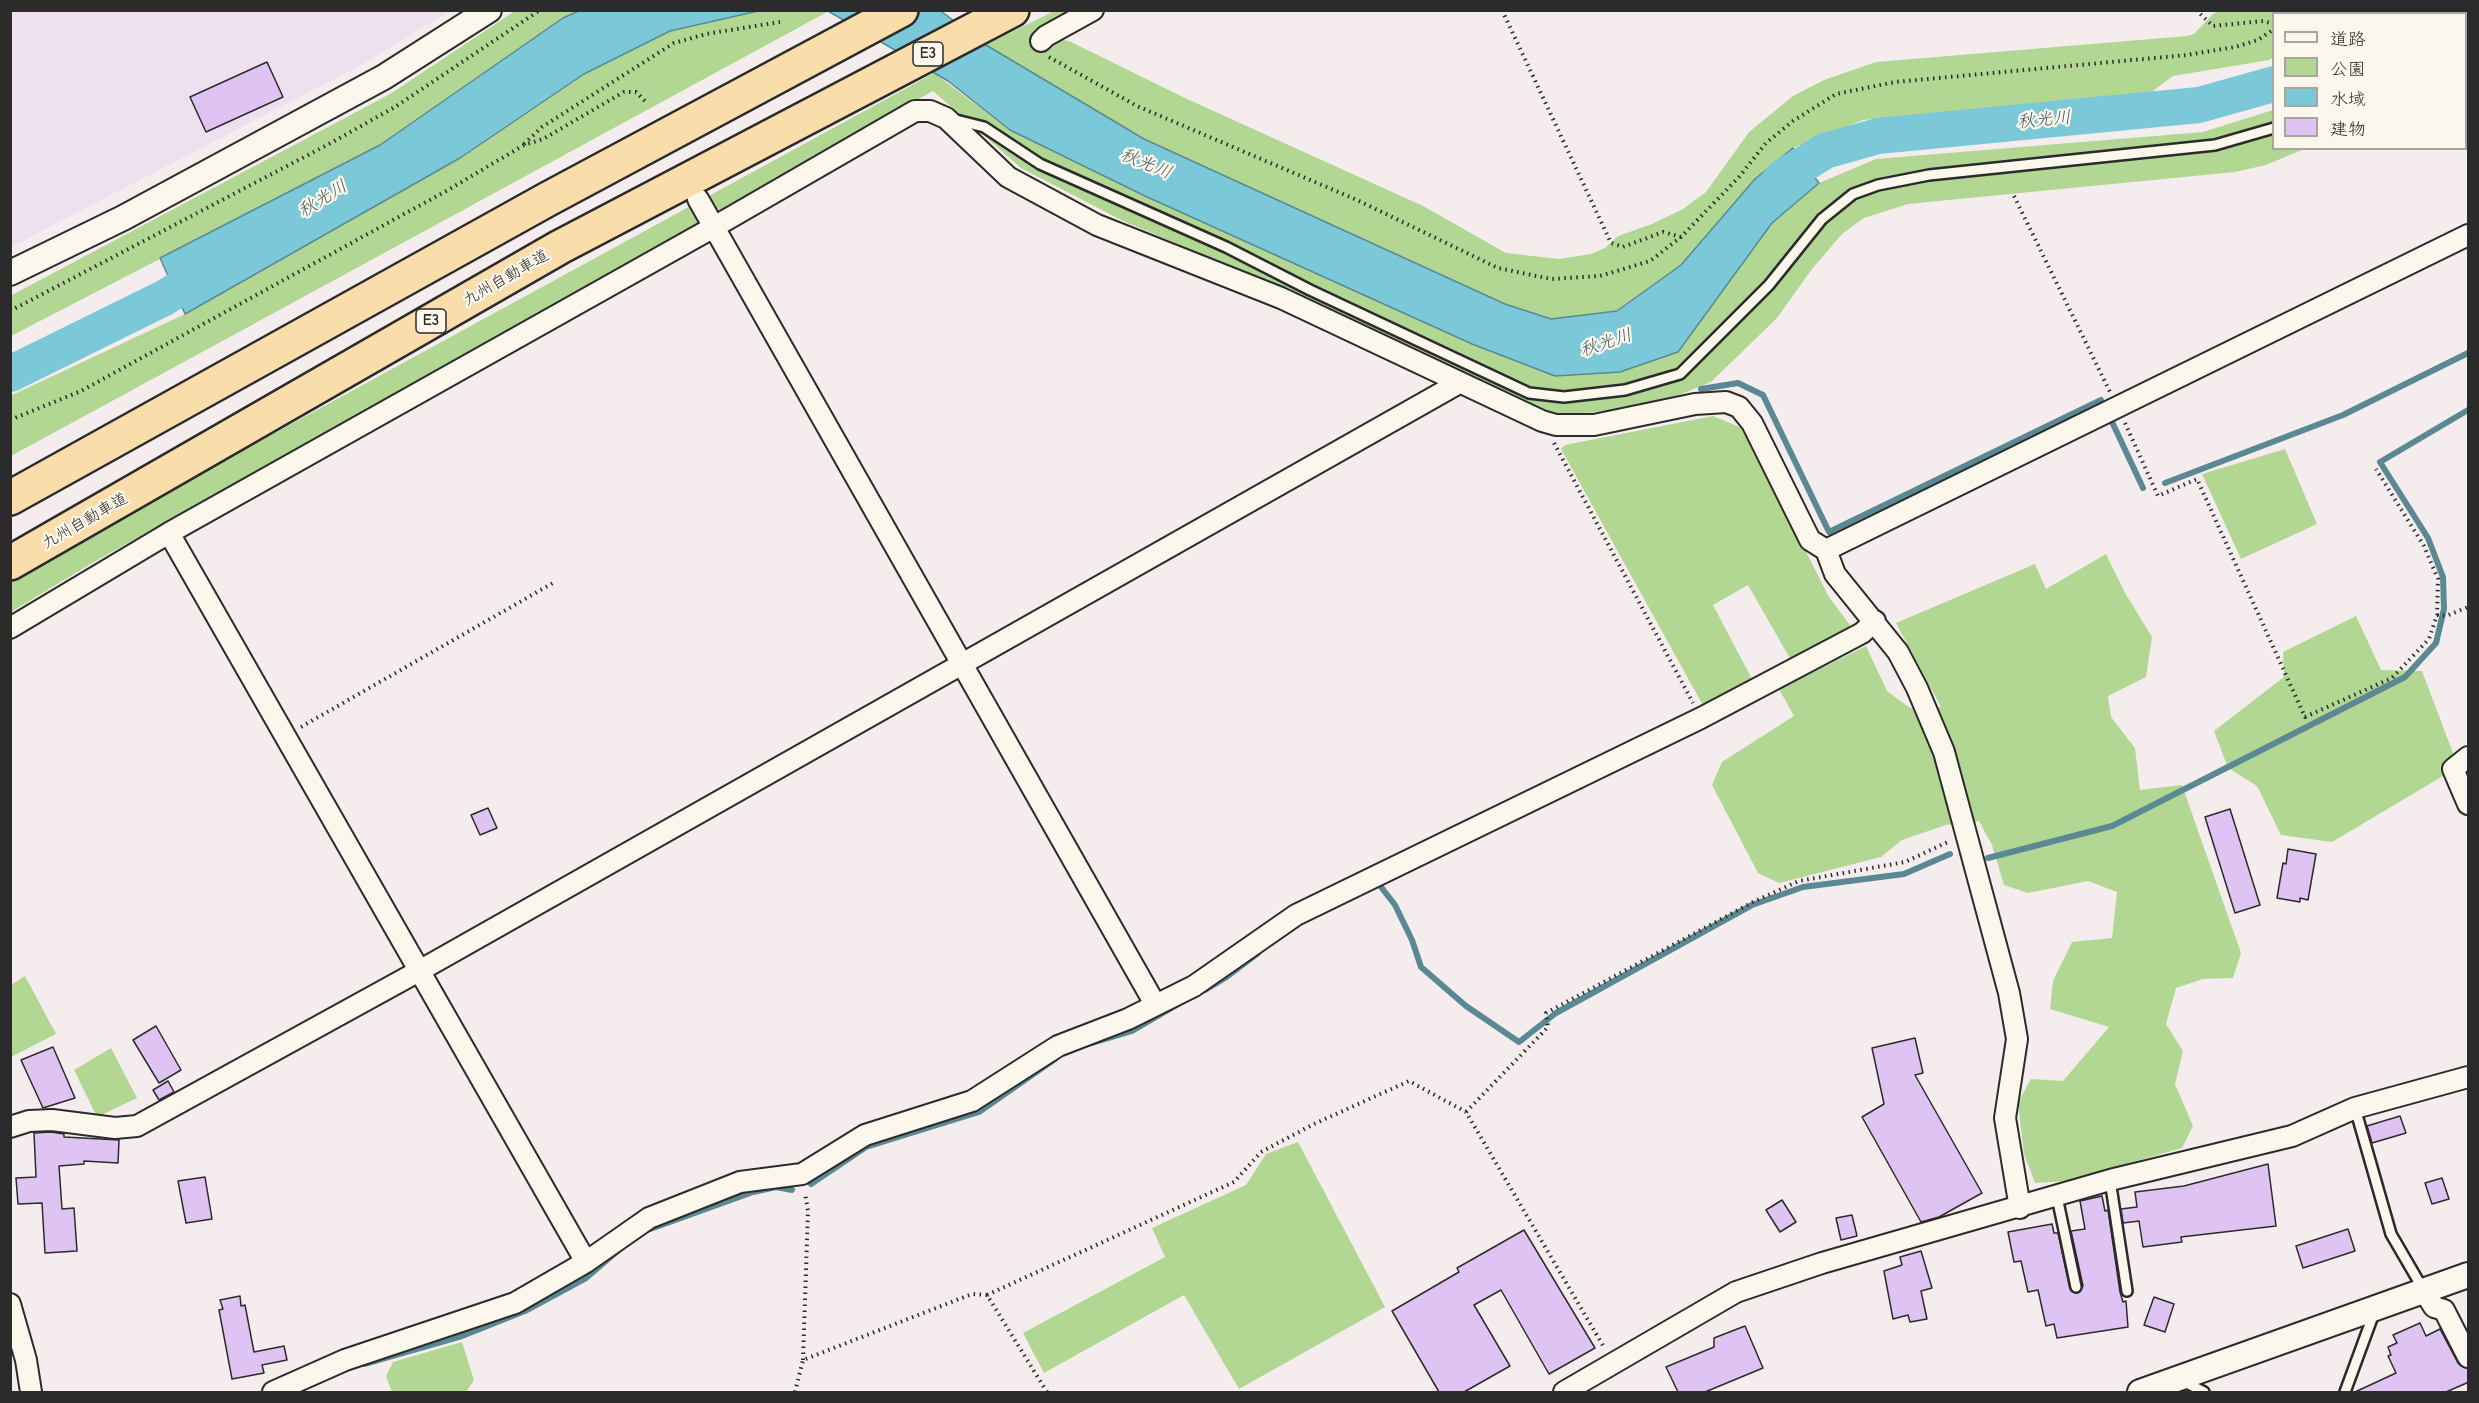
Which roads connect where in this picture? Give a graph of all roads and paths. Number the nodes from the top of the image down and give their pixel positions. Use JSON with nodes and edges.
{"nodes":[{"id":1,"x":489,"y":10,"type":"edge"},
{"id":2,"x":540,"y":10,"type":"edge"},
{"id":3,"x":901,"y":10,"type":"edge"},
{"id":4,"x":1093,"y":10,"type":"edge"},
{"id":5,"x":1502,"y":10,"type":"edge"},
{"id":6,"x":2196,"y":10,"type":"edge"},
{"id":7,"x":1006,"y":14,"type":"edge"},
{"id":8,"x":780,"y":22,"type":"dead end"},
{"id":9,"x":2272,"y":23,"type":"edge"},
{"id":10,"x":2272,"y":30,"type":"edge"},
{"id":11,"x":1041,"y":41,"type":"joint"},
{"id":12,"x":647,"y":103,"type":"dead end"},
{"id":13,"x":946,"y":118,"type":"junction"},
{"id":14,"x":2272,"y":129,"type":"edge"},
{"id":15,"x":524,"y":145,"type":"junction"},
{"id":16,"x":2014,"y":196,"type":"dead end"},
{"id":17,"x":698,"y":199,"type":"dead end"},
{"id":18,"x":714,"y":227,"type":"junction"},
{"id":19,"x":2469,"y":235,"type":"edge"},
{"id":20,"x":1681,"y":237,"type":"junction"},
{"id":21,"x":10,"y":273,"type":"edge"},
{"id":22,"x":10,"y":311,"type":"edge"},
{"id":23,"x":1459,"y":383,"type":"junction"},
{"id":24,"x":2117,"y":407,"type":"junction"},
{"id":25,"x":10,"y":420,"type":"edge"},
{"id":26,"x":1542,"y":421,"type":"junction"},
{"id":27,"x":2376,"y":469,"type":"dead end"},
{"id":28,"x":10,"y":498,"type":"edge"},
{"id":29,"x":169,"y":533,"type":"junction"},
{"id":30,"x":1826,"y":550,"type":"junction"},
{"id":31,"x":10,"y":563,"type":"edge"},
{"id":32,"x":554,"y":583,"type":"dead end"},
{"id":33,"x":2469,"y":607,"type":"edge"},
{"id":34,"x":2437,"y":615,"type":"junction"},
{"id":35,"x":1875,"y":621,"type":"junction"},
{"id":36,"x":10,"y":628,"type":"edge"},
{"id":37,"x":961,"y":664,"type":"junction"},
{"id":38,"x":1701,"y":718,"type":"junction"},
{"id":39,"x":285,"y":736,"type":"junction"},
{"id":40,"x":2469,"y":757,"type":"edge"},
{"id":41,"x":2469,"y":804,"type":"edge"},
{"id":42,"x":1968,"y":833,"type":"junction"},
{"id":43,"x":419,"y":971,"type":"junction"},
{"id":44,"x":1155,"y":1004,"type":"junction"},
{"id":45,"x":2469,"y":1077,"type":"edge"},
{"id":46,"x":2355,"y":1108,"type":"junction"},
{"id":47,"x":1466,"y":1112,"type":"junction"},
{"id":48,"x":10,"y":1127,"type":"edge"},
{"id":49,"x":802,"y":1174,"type":"junction"},
{"id":50,"x":2110,"y":1180,"type":"junction"},
{"id":51,"x":2057,"y":1197,"type":"junction"},
{"id":52,"x":2020,"y":1208,"type":"junction"},
{"id":53,"x":586,"y":1262,"type":"junction"},
{"id":54,"x":2469,"y":1275,"type":"edge"},
{"id":55,"x":2076,"y":1287,"type":"dead end"},
{"id":56,"x":2127,"y":1291,"type":"dead end"},
{"id":57,"x":2424,"y":1291,"type":"junction"},
{"id":58,"x":987,"y":1295,"type":"junction"},
{"id":59,"x":10,"y":1304,"type":"edge"},
{"id":60,"x":2375,"y":1308,"type":"junction"},
{"id":61,"x":2469,"y":1357,"type":"edge"},
{"id":62,"x":803,"y":1360,"type":"junction"},
{"id":63,"x":1613,"y":1363,"type":"junction"},
{"id":64,"x":2179,"y":1379,"type":"junction"},
{"id":65,"x":30,"y":1392,"type":"edge"},
{"id":66,"x":273,"y":1392,"type":"edge"},
{"id":67,"x":795,"y":1392,"type":"edge"},
{"id":68,"x":1047,"y":1392,"type":"edge"},
{"id":69,"x":1564,"y":1392,"type":"edge"},
{"id":70,"x":2140,"y":1392,"type":"edge"},
{"id":71,"x":2204,"y":1392,"type":"edge"},
{"id":72,"x":2345,"y":1392,"type":"edge"}],
"edges":[{"from":1,"to":21,"type":"street"},
{"from":2,"to":22,"type":"path"},
{"from":3,"to":28,"type":"highway"},
{"from":4,"to":11,"type":"street"},
{"from":5,"to":20,"type":"path"},
{"from":6,"to":9,"type":"path"},
{"from":7,"to":31,"type":"highway","name":"九州自動車道","number":"E3"},
{"from":8,"to":15,"type":"path"},
{"from":10,"to":20,"type":"path"},
{"from":11,"to":20,"type":"path"},
{"from":12,"to":15,"type":"path"},
{"from":13,"to":14,"type":"lane"},
{"from":13,"to":18,"type":"street"},
{"from":13,"to":23,"type":"street"},
{"from":15,"to":25,"type":"path"},
{"from":16,"to":24,"type":"path"},
{"from":17,"to":18,"type":"street"},
{"from":18,"to":29,"type":"street"},
{"from":18,"to":37,"type":"street"},
{"from":19,"to":24,"type":"street"},
{"from":23,"to":26,"type":"street"},
{"from":23,"to":37,"type":"street"},
{"from":24,"to":30,"type":"street"},
{"from":24,"to":34,"type":"path"},
{"from":26,"to":30,"type":"street"},
{"from":26,"to":38,"type":"path"},
{"from":27,"to":34,"type":"path"},
{"from":29,"to":36,"type":"street"},
{"from":29,"to":39,"type":"street"},
{"from":30,"to":35,"type":"street"},
{"from":32,"to":39,"type":"path"},
{"from":33,"to":34,"type":"path"},
{"from":35,"to":38,"type":"street"},
{"from":35,"to":42,"type":"street"},
{"from":37,"to":43,"type":"street"},
{"from":37,"to":44,"type":"street"},
{"from":38,"to":44,"type":"street"},
{"from":39,"to":43,"type":"street"},
{"from":40,"to":41,"type":"street"},
{"from":42,"to":47,"type":"path"},
{"from":42,"to":52,"type":"street"},
{"from":43,"to":48,"type":"street"},
{"from":43,"to":53,"type":"street"},
{"from":44,"to":49,"type":"street"},
{"from":45,"to":46,"type":"street"},
{"from":46,"to":50,"type":"street"},
{"from":46,"to":57,"type":"lane"},
{"from":47,"to":58,"type":"path"},
{"from":47,"to":63,"type":"path"},
{"from":49,"to":53,"type":"street"},
{"from":49,"to":62,"type":"path"},
{"from":50,"to":51,"type":"street"},
{"from":50,"to":56,"type":"lane"},
{"from":51,"to":52,"type":"street"},
{"from":51,"to":55,"type":"lane"},
{"from":52,"to":63,"type":"street"},
{"from":53,"to":66,"type":"street"},
{"from":54,"to":57,"type":"street"},
{"from":57,"to":60,"type":"street"},
{"from":57,"to":61,"type":"street"},
{"from":58,"to":62,"type":"path"},
{"from":58,"to":68,"type":"path"},
{"from":59,"to":65,"type":"street"},
{"from":60,"to":64,"type":"street"},
{"from":60,"to":72,"type":"lane"},
{"from":62,"to":67,"type":"path"},
{"from":63,"to":69,"type":"street"},
{"from":64,"to":70,"type":"street"},
{"from":64,"to":71,"type":"lane"}]}
